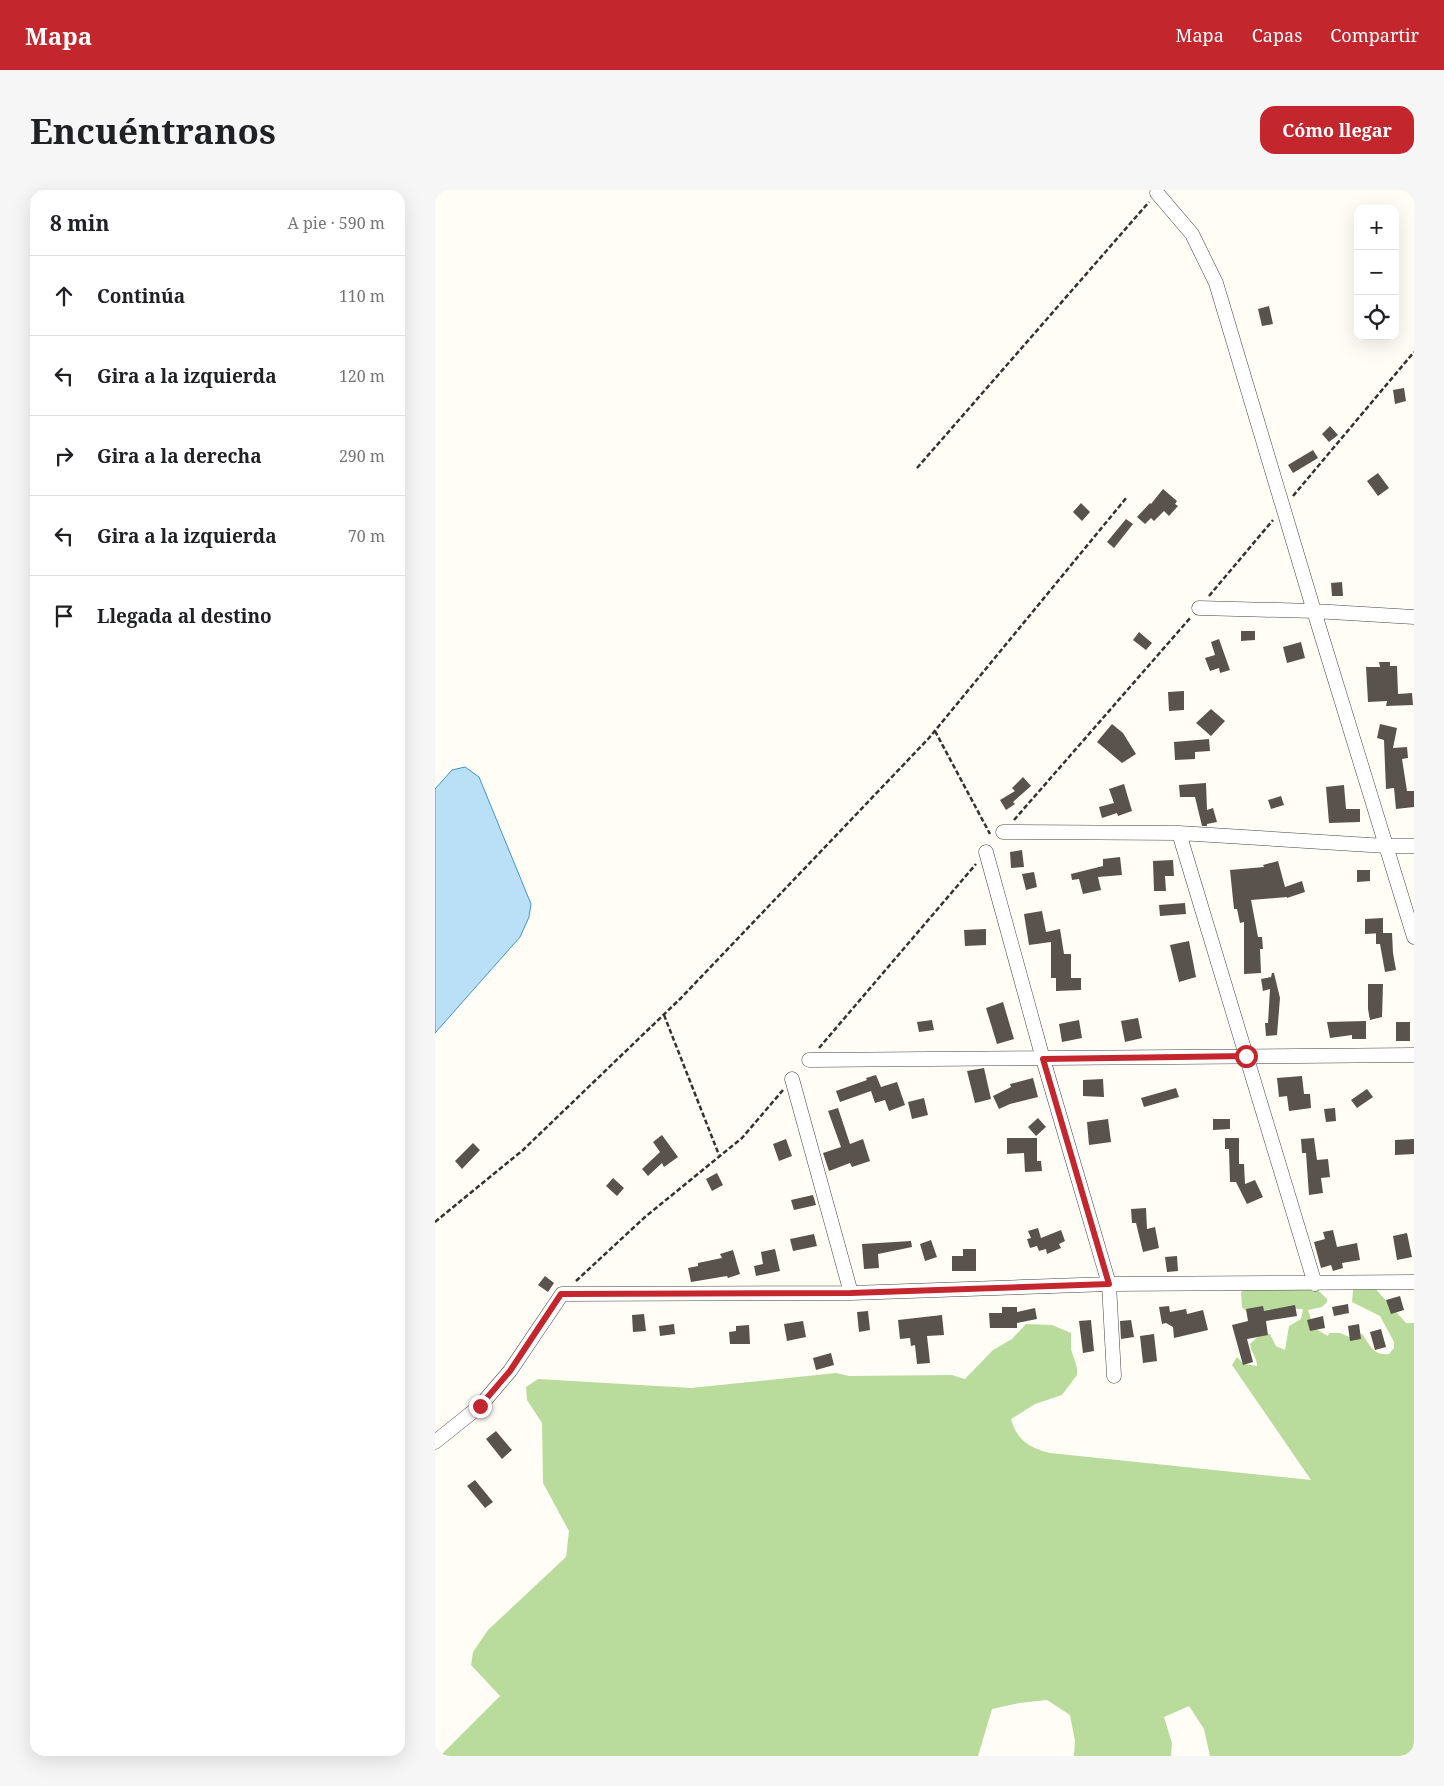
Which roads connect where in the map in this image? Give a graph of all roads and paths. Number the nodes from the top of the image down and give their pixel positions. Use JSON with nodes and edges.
{"nodes":[{"id":1,"x":1157,"y":194,"type":"joint"},
{"id":2,"x":917,"y":468,"type":"dead end"},
{"id":3,"x":1127,"y":497,"type":"dead end"},
{"id":4,"x":1199,"y":608,"type":"dead end"},
{"id":5,"x":1314,"y":611,"type":"junction"},
{"id":6,"x":1414,"y":617,"type":"edge"},
{"id":7,"x":935,"y":731,"type":"junction"},
{"id":8,"x":1179,"y":832,"type":"junction"},
{"id":9,"x":997,"y":833,"type":"joint"},
{"id":10,"x":1386,"y":846,"type":"junction"},
{"id":11,"x":1414,"y":846,"type":"edge"},
{"id":12,"x":986,"y":852,"type":"dead end"},
{"id":13,"x":1414,"y":937,"type":"edge"},
{"id":14,"x":664,"y":1015,"type":"junction"},
{"id":15,"x":1414,"y":1055,"type":"edge"},
{"id":16,"x":1246,"y":1056,"type":"junction"},
{"id":17,"x":1043,"y":1059,"type":"junction"},
{"id":18,"x":809,"y":1060,"type":"dead end"},
{"id":19,"x":792,"y":1079,"type":"dead end"},
{"id":20,"x":719,"y":1155,"type":"dead end"},
{"id":21,"x":435,"y":1222,"type":"edge"},
{"id":22,"x":1414,"y":1282,"type":"edge"},
{"id":23,"x":1109,"y":1284,"type":"junction"},
{"id":24,"x":1315,"y":1284,"type":"junction"},
{"id":25,"x":851,"y":1293,"type":"junction"},
{"id":26,"x":1114,"y":1376,"type":"dead end"},
{"id":27,"x":435,"y":1442,"type":"edge"}],
"edges":[{"from":1,"to":2,"type":"path"},
{"from":1,"to":5,"type":"street"},
{"from":3,"to":7,"type":"path"},
{"from":4,"to":5,"type":"street"},
{"from":5,"to":6,"type":"street"},
{"from":5,"to":10,"type":"street"},
{"from":7,"to":9,"type":"path"},
{"from":7,"to":14,"type":"path"},
{"from":8,"to":9,"type":"street"},
{"from":8,"to":10,"type":"street"},
{"from":8,"to":16,"type":"street"},
{"from":10,"to":11,"type":"street"},
{"from":10,"to":13,"type":"street"},
{"from":12,"to":17,"type":"street"},
{"from":14,"to":20,"type":"path"},
{"from":14,"to":21,"type":"path"},
{"from":15,"to":16,"type":"street"},
{"from":16,"to":17,"type":"street"},
{"from":16,"to":24,"type":"street"},
{"from":17,"to":18,"type":"street"},
{"from":17,"to":23,"type":"street"},
{"from":19,"to":25,"type":"street"},
{"from":22,"to":24,"type":"street"},
{"from":23,"to":24,"type":"street"},
{"from":23,"to":25,"type":"street"},
{"from":23,"to":26,"type":"street"},
{"from":25,"to":27,"type":"street"}]}
